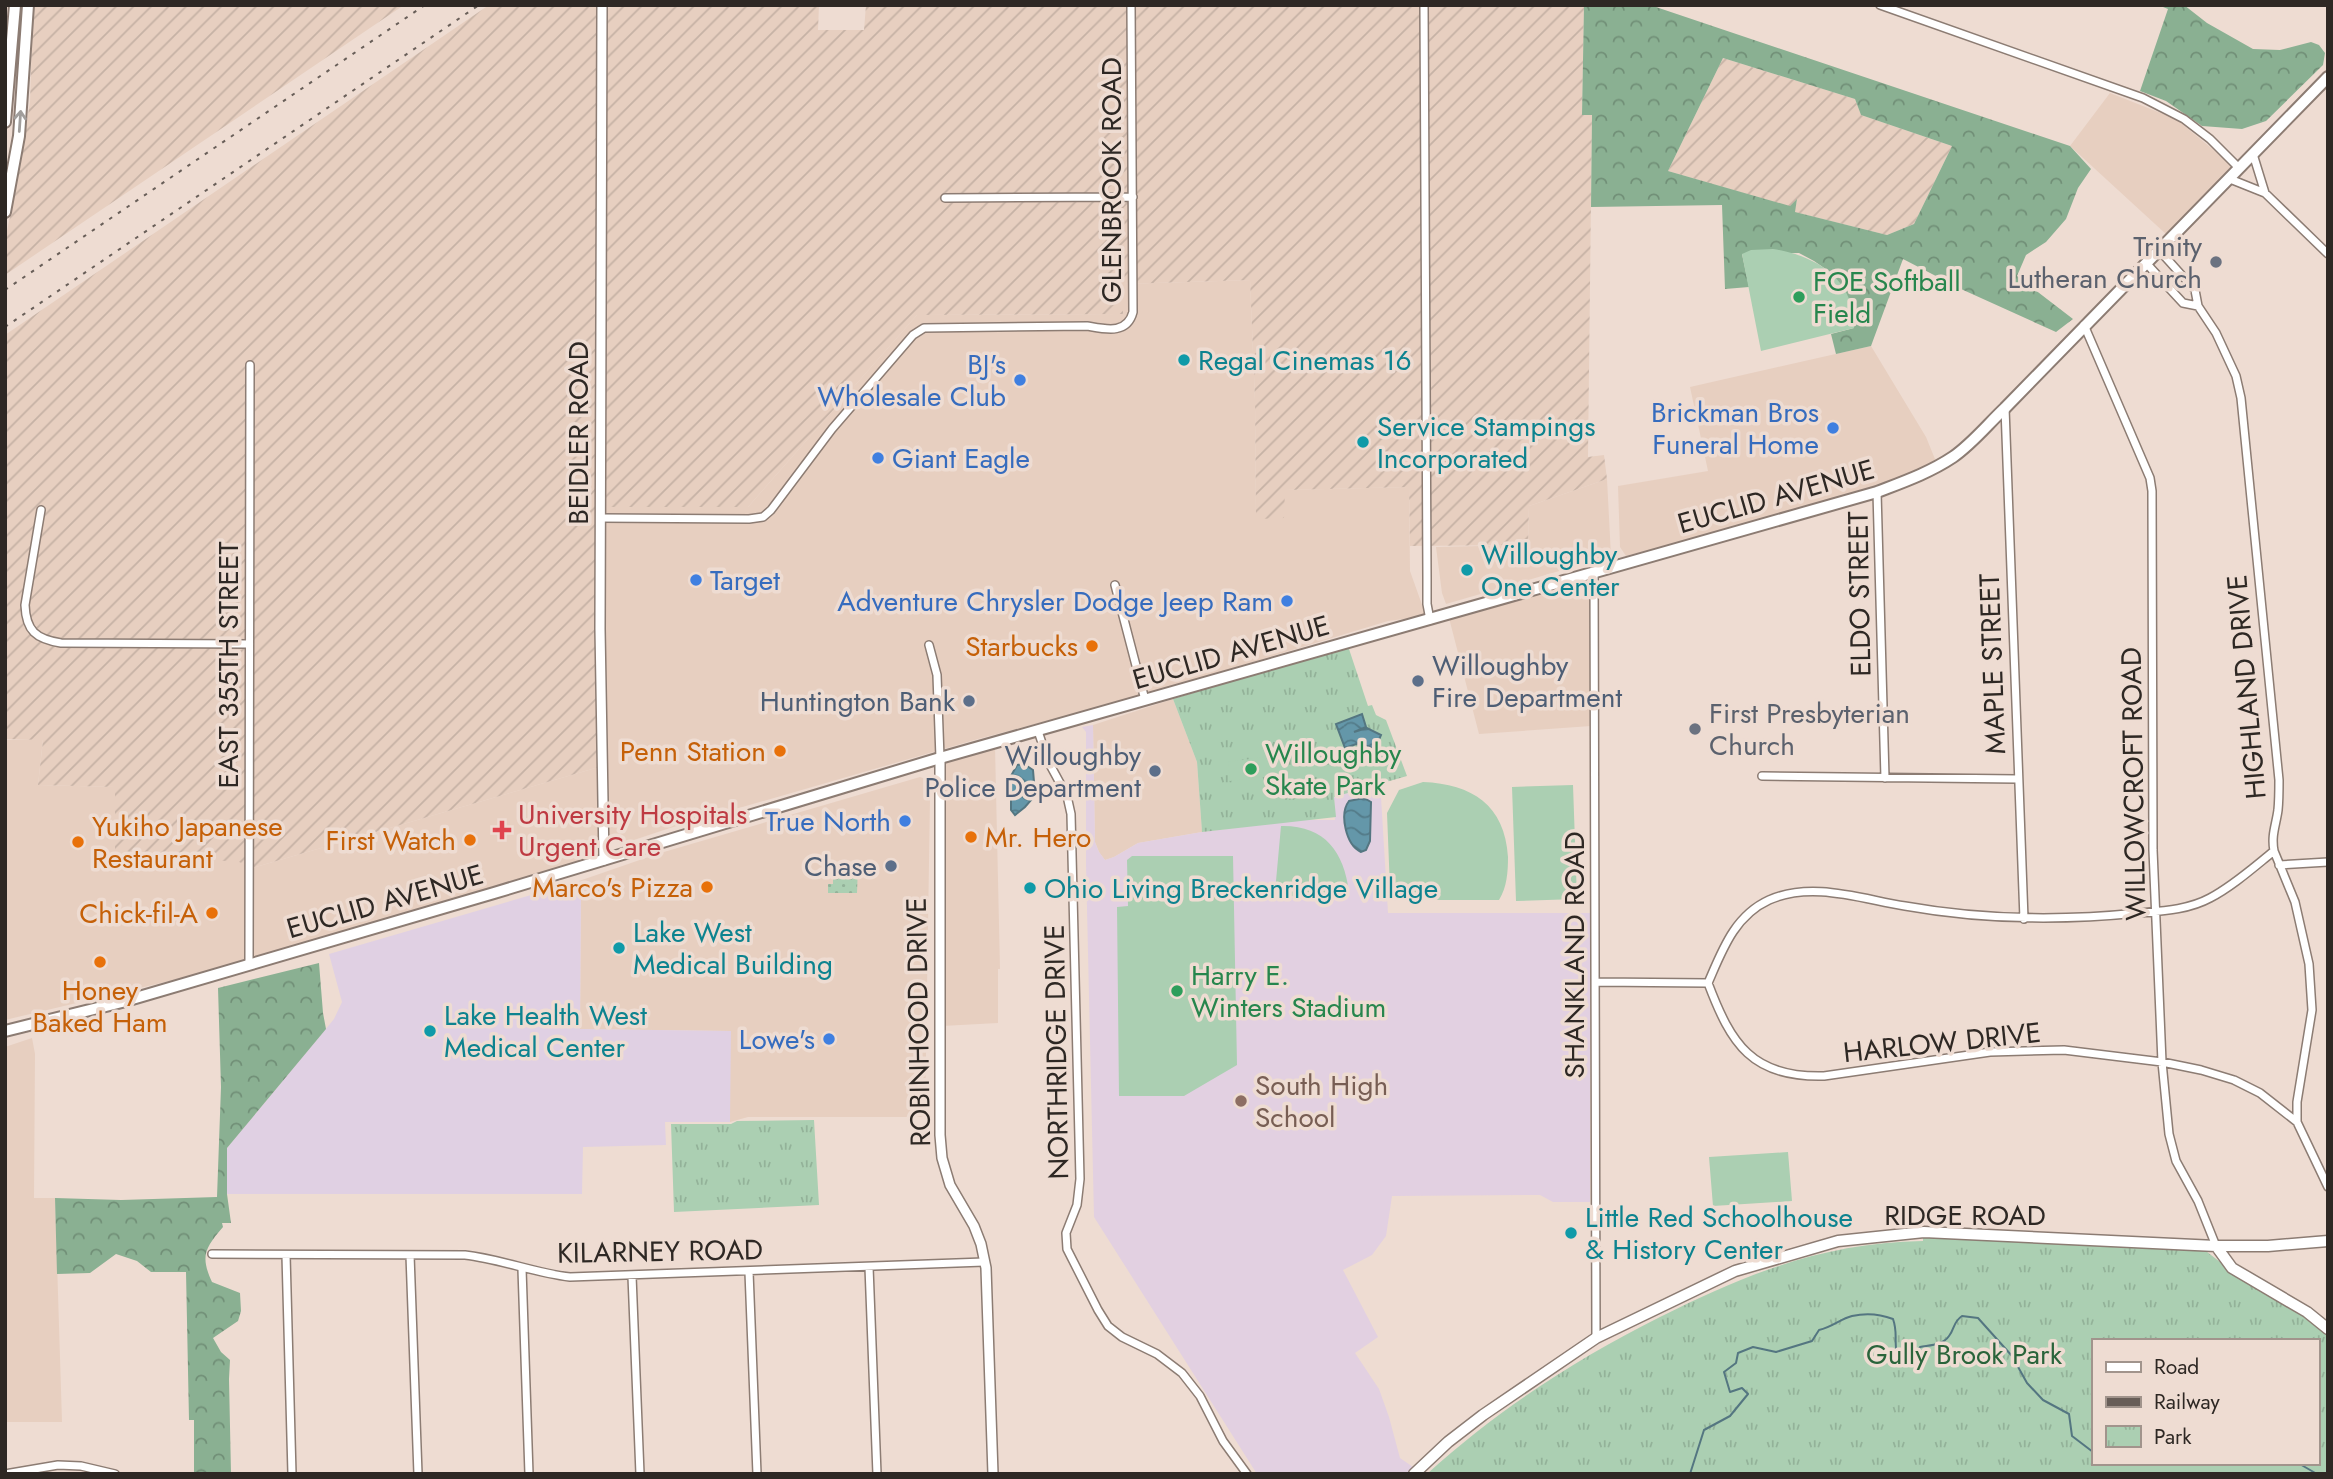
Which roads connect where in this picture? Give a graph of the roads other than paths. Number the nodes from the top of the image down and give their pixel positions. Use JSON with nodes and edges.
{"nodes":[{"id":1,"x":15,"y":5,"type":"edge"},
{"id":2,"x":28,"y":5,"type":"edge"},
{"id":3,"x":602,"y":5,"type":"edge"},
{"id":4,"x":1131,"y":5,"type":"edge"},
{"id":5,"x":1424,"y":5,"type":"edge"},
{"id":6,"x":1880,"y":5,"type":"edge"},
{"id":7,"x":2328,"y":77,"type":"edge"},
{"id":8,"x":5,"y":122,"type":"edge"},
{"id":9,"x":2253,"y":154,"type":"junction"},
{"id":10,"x":2239,"y":168,"type":"junction"},
{"id":11,"x":2230,"y":179,"type":"junction"},
{"id":12,"x":2265,"y":193,"type":"junction"},
{"id":13,"x":1133,"y":197,"type":"junction"},
{"id":14,"x":944,"y":198,"type":"dead end"},
{"id":15,"x":5,"y":212,"type":"edge"},
{"id":16,"x":2158,"y":250,"type":"junction"},
{"id":17,"x":2328,"y":254,"type":"edge"},
{"id":18,"x":2147,"y":262,"type":"junction"},
{"id":19,"x":2197,"y":306,"type":"junction"},
{"id":20,"x":2084,"y":325,"type":"junction"},
{"id":21,"x":250,"y":365,"type":"dead end"},
{"id":22,"x":2005,"y":408,"type":"junction"},
{"id":23,"x":1877,"y":492,"type":"junction"},
{"id":24,"x":41,"y":510,"type":"dead end"},
{"id":25,"x":601,"y":519,"type":"junction"},
{"id":26,"x":1594,"y":572,"type":"junction"},
{"id":27,"x":1115,"y":585,"type":"dead end"},
{"id":28,"x":1430,"y":620,"type":"junction"},
{"id":29,"x":249,"y":644,"type":"junction"},
{"id":30,"x":929,"y":645,"type":"dead end"},
{"id":31,"x":1145,"y":700,"type":"junction"},
{"id":32,"x":1038,"y":731,"type":"junction"},
{"id":33,"x":940,"y":758,"type":"junction"},
{"id":34,"x":1762,"y":775,"type":"dead end"},
{"id":35,"x":1885,"y":778,"type":"junction"},
{"id":36,"x":2017,"y":779,"type":"junction"},
{"id":37,"x":2274,"y":851,"type":"junction"},
{"id":38,"x":604,"y":860,"type":"junction"},
{"id":39,"x":2328,"y":862,"type":"edge"},
{"id":40,"x":2279,"y":865,"type":"junction"},
{"id":41,"x":2155,"y":912,"type":"junction"},
{"id":42,"x":2024,"y":919,"type":"junction"},
{"id":43,"x":249,"y":965,"type":"junction"},
{"id":44,"x":1596,"y":982,"type":"junction"},
{"id":45,"x":1708,"y":984,"type":"junction"},
{"id":46,"x":5,"y":1031,"type":"edge"},
{"id":47,"x":2162,"y":1062,"type":"junction"},
{"id":48,"x":2297,"y":1122,"type":"junction"},
{"id":49,"x":2328,"y":1187,"type":"edge"},
{"id":50,"x":2328,"y":1241,"type":"edge"},
{"id":51,"x":2216,"y":1247,"type":"junction"},
{"id":52,"x":212,"y":1254,"type":"dead end"},
{"id":53,"x":286,"y":1255,"type":"junction"},
{"id":54,"x":410,"y":1255,"type":"junction"},
{"id":55,"x":984,"y":1262,"type":"junction"},
{"id":56,"x":869,"y":1268,"type":"junction"},
{"id":57,"x":522,"y":1269,"type":"junction"},
{"id":58,"x":749,"y":1272,"type":"junction"},
{"id":59,"x":632,"y":1276,"type":"junction"},
{"id":60,"x":2328,"y":1329,"type":"edge"},
{"id":61,"x":1596,"y":1338,"type":"junction"},
{"id":62,"x":37,"y":1471,"type":"edge"},
{"id":63,"x":5,"y":1474,"type":"edge"},
{"id":64,"x":115,"y":1474,"type":"edge"},
{"id":65,"x":292,"y":1474,"type":"edge"},
{"id":66,"x":418,"y":1474,"type":"edge"},
{"id":67,"x":529,"y":1474,"type":"edge"},
{"id":68,"x":640,"y":1474,"type":"edge"},
{"id":69,"x":757,"y":1474,"type":"edge"},
{"id":70,"x":877,"y":1474,"type":"edge"},
{"id":71,"x":993,"y":1474,"type":"edge"},
{"id":72,"x":1247,"y":1474,"type":"edge"},
{"id":73,"x":1414,"y":1474,"type":"edge"}],
"edges":[{"from":1,"to":8,"type":"main road"},
{"from":15,"to":2,"type":"main road","one_way":true},
{"from":3,"to":25,"type":"street","name":"BEIDLER ROAD"},
{"from":4,"to":13,"type":"street","name":"GLENBROOK ROAD"},
{"from":5,"to":28,"type":"street"},
{"from":6,"to":10,"type":"street"},
{"from":7,"to":9,"type":"main road","name":"EUCLID AVENUE"},
{"from":9,"to":10,"type":"main road","name":"EUCLID AVENUE"},
{"from":9,"to":12,"type":"street"},
{"from":10,"to":11,"type":"main road","name":"EUCLID AVENUE"},
{"from":11,"to":12,"type":"street"},
{"from":11,"to":16,"type":"main road","name":"EUCLID AVENUE"},
{"from":12,"to":17,"type":"street"},
{"from":13,"to":14,"type":"street"},
{"from":13,"to":25,"type":"street","name":"GLENBROOK ROAD"},
{"from":16,"to":18,"type":"main road","name":"EUCLID AVENUE"},
{"from":16,"to":19,"type":"street","name":"HIGHLAND DRIVE"},
{"from":18,"to":19,"type":"street","name":"HIGHLAND DRIVE"},
{"from":18,"to":20,"type":"main road","name":"EUCLID AVENUE"},
{"from":19,"to":37,"type":"street","name":"HIGHLAND DRIVE"},
{"from":20,"to":22,"type":"main road","name":"EUCLID AVENUE"},
{"from":20,"to":41,"type":"street","name":"WILLOWCROFT ROAD"},
{"from":21,"to":29,"type":"street","name":"EAST 355TH STREET"},
{"from":22,"to":23,"type":"main road","name":"EUCLID AVENUE"},
{"from":22,"to":36,"type":"street","name":"MAPLE STREET"},
{"from":23,"to":26,"type":"main road","name":"EUCLID AVENUE"},
{"from":23,"to":35,"type":"street","name":"ELDO STREET"},
{"from":24,"to":29,"type":"street"},
{"from":25,"to":38,"type":"street","name":"BEIDLER ROAD"},
{"from":26,"to":28,"type":"main road","name":"EUCLID AVENUE"},
{"from":26,"to":44,"type":"street","name":"SHANKLAND ROAD"},
{"from":27,"to":31,"type":"street"},
{"from":28,"to":31,"type":"main road","name":"EUCLID AVENUE"},
{"from":29,"to":43,"type":"street","name":"EAST 355TH STREET"},
{"from":30,"to":33,"type":"street","name":"ROBINHOOD DRIVE"},
{"from":31,"to":32,"type":"main road","name":"EUCLID AVENUE"},
{"from":32,"to":33,"type":"main road","name":"EUCLID AVENUE"},
{"from":32,"to":72,"type":"street","name":"NORTHRIDGE DRIVE"},
{"from":33,"to":38,"type":"main road","name":"EUCLID AVENUE"},
{"from":33,"to":55,"type":"street","name":"ROBINHOOD DRIVE"},
{"from":34,"to":35,"type":"street"},
{"from":35,"to":36,"type":"street"},
{"from":36,"to":42,"type":"street","name":"MAPLE STREET"},
{"from":37,"to":40,"type":"street","name":"HIGHLAND DRIVE"},
{"from":37,"to":41,"type":"street"},
{"from":38,"to":43,"type":"main road","name":"EUCLID AVENUE"},
{"from":39,"to":40,"type":"street"},
{"from":40,"to":48,"type":"street","name":"HIGHLAND DRIVE"},
{"from":41,"to":42,"type":"street"},
{"from":41,"to":47,"type":"street","name":"WILLOWCROFT ROAD"},
{"from":42,"to":45,"type":"street"},
{"from":43,"to":46,"type":"main road","name":"EUCLID AVENUE"},
{"from":44,"to":45,"type":"street"},
{"from":44,"to":61,"type":"street","name":"SHANKLAND ROAD"},
{"from":45,"to":47,"type":"street","name":"HARLOW DRIVE"},
{"from":47,"to":48,"type":"street","name":"HARLOW DRIVE"},
{"from":47,"to":51,"type":"street","name":"WILLOWCROFT ROAD"},
{"from":48,"to":49,"type":"street","name":"HIGHLAND DRIVE"},
{"from":50,"to":51,"type":"main road","name":"RIDGE ROAD"},
{"from":51,"to":60,"type":"main road"},
{"from":51,"to":61,"type":"main road","name":"RIDGE ROAD"},
{"from":52,"to":53,"type":"street","name":"KILARNEY ROAD"},
{"from":53,"to":54,"type":"street","name":"KILARNEY ROAD"},
{"from":53,"to":65,"type":"street"},
{"from":54,"to":57,"type":"street","name":"KILARNEY ROAD"},
{"from":54,"to":66,"type":"street"},
{"from":55,"to":56,"type":"street","name":"KILARNEY ROAD"},
{"from":55,"to":71,"type":"street","name":"ROBINHOOD DRIVE"},
{"from":56,"to":58,"type":"street","name":"KILARNEY ROAD"},
{"from":56,"to":70,"type":"street"},
{"from":57,"to":59,"type":"street","name":"KILARNEY ROAD"},
{"from":57,"to":67,"type":"street"},
{"from":58,"to":59,"type":"street","name":"KILARNEY ROAD"},
{"from":58,"to":69,"type":"street"},
{"from":59,"to":68,"type":"street"},
{"from":61,"to":73,"type":"main road","name":"RIDGE ROAD"},
{"from":62,"to":63,"type":"street"},
{"from":62,"to":64,"type":"street"}]}
